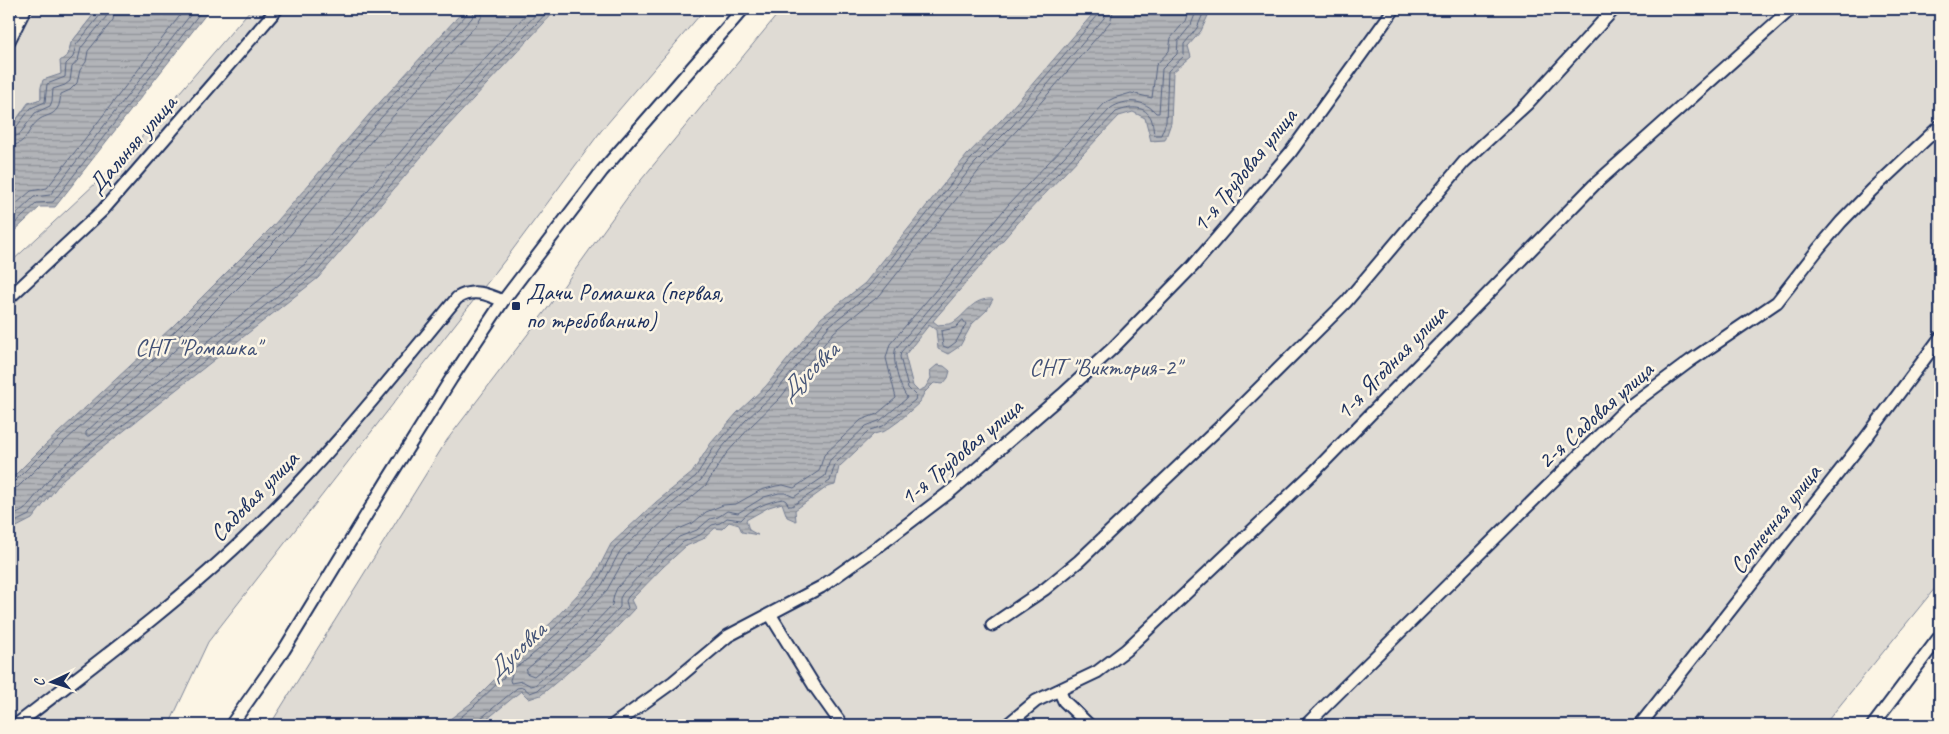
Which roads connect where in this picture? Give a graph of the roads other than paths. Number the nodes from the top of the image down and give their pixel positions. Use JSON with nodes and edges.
{"nodes":[{"id":1,"x":25,"y":9,"type":"edge"},
{"id":2,"x":277,"y":9,"type":"edge"},
{"id":3,"x":743,"y":9,"type":"edge"},
{"id":4,"x":1394,"y":9,"type":"edge"},
{"id":5,"x":1614,"y":9,"type":"edge"},
{"id":6,"x":1791,"y":9,"type":"edge"},
{"id":7,"x":9,"y":41,"type":"edge"},
{"id":8,"x":1940,"y":126,"type":"edge"},
{"id":9,"x":9,"y":298,"type":"edge"},
{"id":10,"x":503,"y":301,"type":"junction"},
{"id":11,"x":1940,"y":338,"type":"edge"},
{"id":12,"x":770,"y":614,"type":"junction"},
{"id":13,"x":992,"y":625,"type":"dead end"},
{"id":14,"x":1940,"y":636,"type":"edge"},
{"id":15,"x":1059,"y":690,"type":"junction"},
{"id":16,"x":16,"y":725,"type":"edge"},
{"id":17,"x":232,"y":725,"type":"edge"},
{"id":18,"x":612,"y":725,"type":"edge"},
{"id":19,"x":842,"y":725,"type":"edge"},
{"id":20,"x":1007,"y":725,"type":"edge"},
{"id":21,"x":1089,"y":725,"type":"edge"},
{"id":22,"x":1306,"y":725,"type":"edge"},
{"id":23,"x":1640,"y":725,"type":"edge"},
{"id":24,"x":1873,"y":725,"type":"edge"}],
"edges":[{"from":1,"to":7,"type":"street"},
{"from":2,"to":9,"type":"street","name":"Дальняя улица"},
{"from":3,"to":10,"type":"street"},
{"from":4,"to":12,"type":"street","name":"1-я Трудовая улица"},
{"from":5,"to":13,"type":"street"},
{"from":6,"to":15,"type":"street","name":"1-я Ягодная улица"},
{"from":8,"to":22,"type":"street","name":"2-я Садовая улица"},
{"from":10,"to":16,"type":"street","name":"Садовая улица"},
{"from":10,"to":17,"type":"street"},
{"from":11,"to":23,"type":"street","name":"Солнечная улица"},
{"from":12,"to":18,"type":"street","name":"1-я Трудовая улица"},
{"from":12,"to":19,"type":"street"},
{"from":14,"to":24,"type":"street"},
{"from":15,"to":20,"type":"street","name":"1-я Ягодная улица"},
{"from":15,"to":21,"type":"street"}]}
